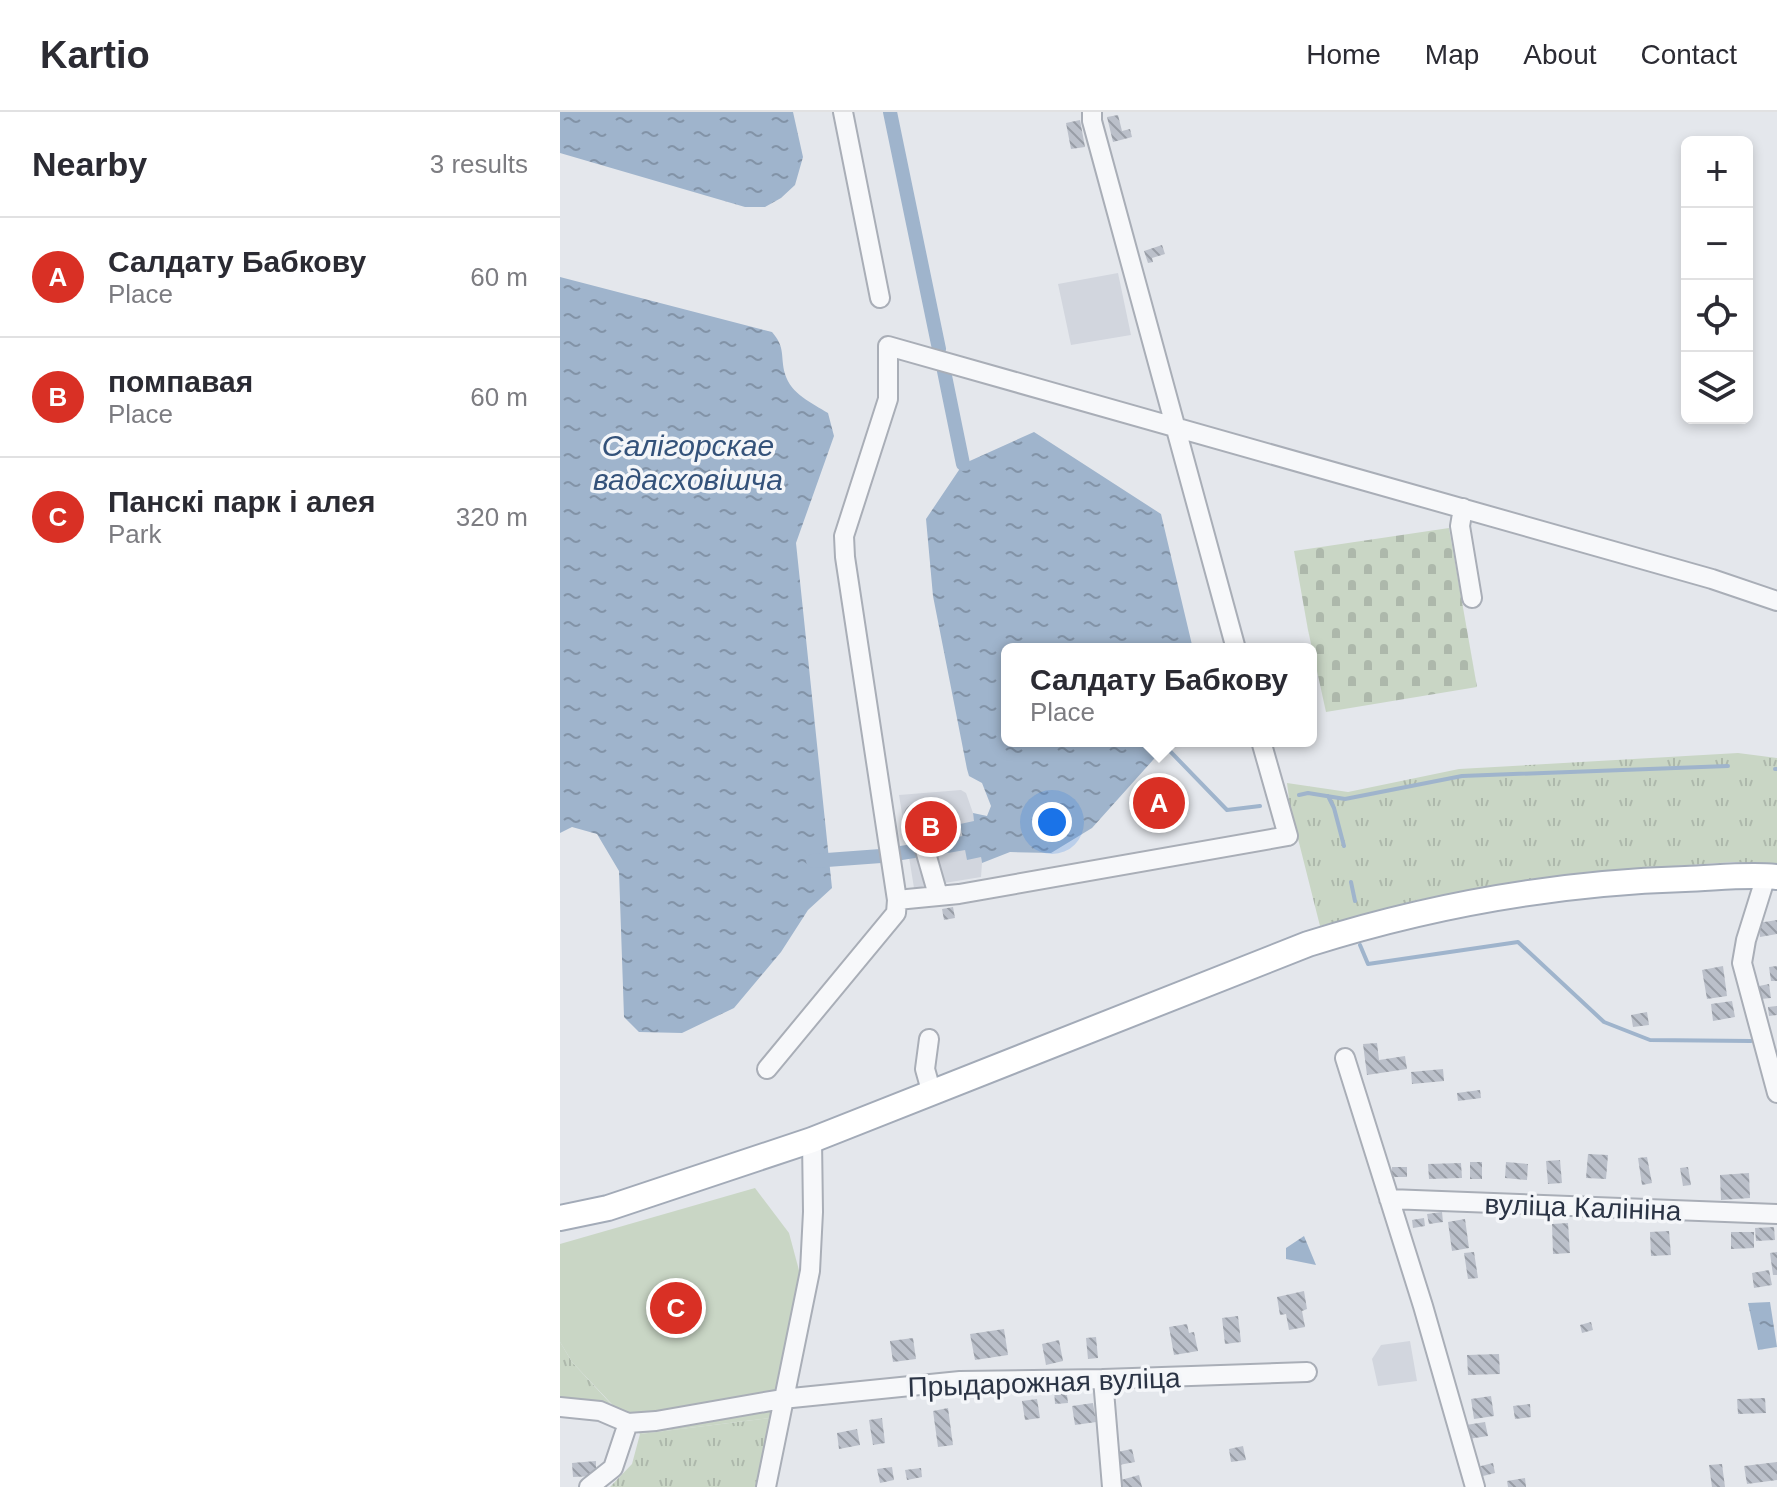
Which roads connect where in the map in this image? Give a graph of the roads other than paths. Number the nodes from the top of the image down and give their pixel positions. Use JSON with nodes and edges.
{"nodes":[{"id":1,"x":843,"y":112,"type":"edge"},
{"id":2,"x":1092,"y":112,"type":"edge"},
{"id":3,"x":880,"y":298,"type":"dead end"},
{"id":4,"x":1177,"y":429,"type":"junction"},
{"id":5,"x":1463,"y":508,"type":"junction"},
{"id":6,"x":1472,"y":598,"type":"dead end"},
{"id":7,"x":1777,"y":601,"type":"edge"},
{"id":8,"x":1234,"y":643,"type":"edge"},
{"id":9,"x":1263,"y":747,"type":"edge"},
{"id":10,"x":915,"y":815,"type":"dead end"},
{"id":11,"x":1772,"y":876,"type":"edge"},
{"id":12,"x":938,"y":895,"type":"junction"},
{"id":13,"x":897,"y":900,"type":"junction"},
{"id":14,"x":929,"y":1039,"type":"dead end"},
{"id":15,"x":1345,"y":1058,"type":"dead end"},
{"id":16,"x":767,"y":1069,"type":"dead end"},
{"id":17,"x":1777,"y":1093,"type":"edge"},
{"id":18,"x":932,"y":1094,"type":"junction"},
{"id":19,"x":812,"y":1140,"type":"junction"},
{"id":20,"x":1389,"y":1199,"type":"junction"},
{"id":21,"x":1777,"y":1214,"type":"edge"},
{"id":22,"x":560,"y":1218,"type":"edge"},
{"id":23,"x":1307,"y":1372,"type":"dead end"},
{"id":24,"x":1103,"y":1379,"type":"junction"},
{"id":25,"x":782,"y":1399,"type":"junction"},
{"id":26,"x":560,"y":1407,"type":"edge"},
{"id":27,"x":628,"y":1423,"type":"junction"},
{"id":28,"x":589,"y":1487,"type":"edge"},
{"id":29,"x":766,"y":1487,"type":"edge"},
{"id":30,"x":1112,"y":1487,"type":"edge"},
{"id":31,"x":1475,"y":1487,"type":"edge"}],
"edges":[{"from":1,"to":3,"type":"street"},
{"from":2,"to":4,"type":"street"},
{"from":4,"to":5,"type":"street"},
{"from":4,"to":8,"type":"street"},
{"from":4,"to":13,"type":"street"},
{"from":5,"to":6,"type":"street"},
{"from":5,"to":7,"type":"street"},
{"from":9,"to":12,"type":"street"},
{"from":10,"to":12,"type":"street"},
{"from":11,"to":17,"type":"street"},
{"from":11,"to":18,"type":"main road"},
{"from":12,"to":13,"type":"street"},
{"from":13,"to":16,"type":"street"},
{"from":14,"to":18,"type":"street"},
{"from":15,"to":20,"type":"street"},
{"from":18,"to":19,"type":"main road"},
{"from":19,"to":22,"type":"main road"},
{"from":19,"to":25,"type":"street"},
{"from":20,"to":21,"type":"street","name":"вуліца Калініна"},
{"from":20,"to":31,"type":"street"},
{"from":23,"to":24,"type":"street","name":"Прыдарожная вуліца"},
{"from":24,"to":25,"type":"street","name":"Прыдарожная вуліца"},
{"from":24,"to":30,"type":"street"},
{"from":25,"to":27,"type":"street","name":"Прыдарожная вуліца"},
{"from":25,"to":29,"type":"street"},
{"from":26,"to":27,"type":"street"},
{"from":27,"to":28,"type":"street"}]}
